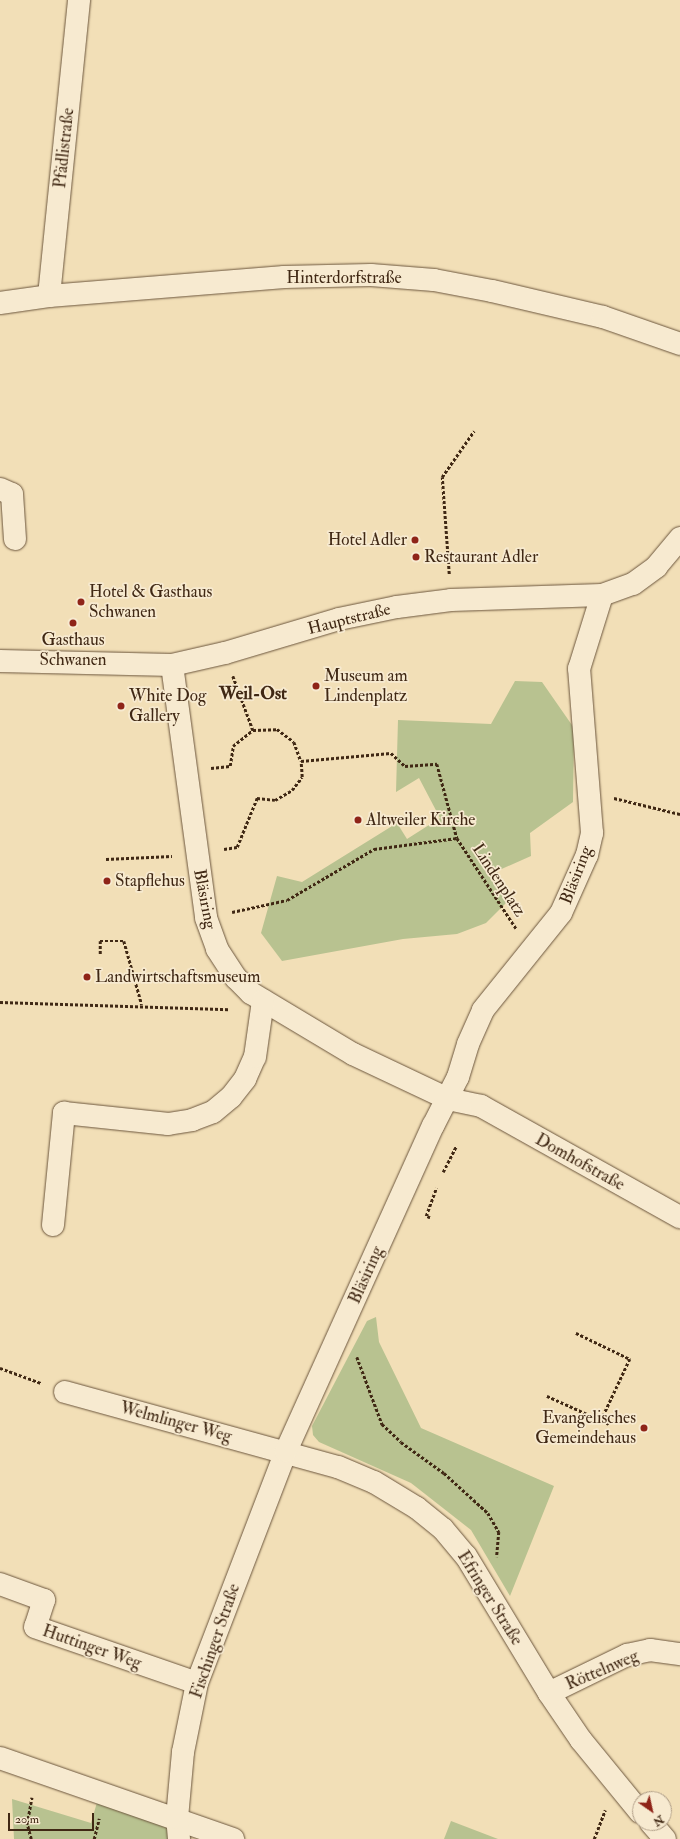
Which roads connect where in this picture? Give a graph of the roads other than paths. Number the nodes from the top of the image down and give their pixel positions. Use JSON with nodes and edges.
{"nodes":[{"id":1,"x":79,"y":0,"type":"edge"},
{"id":2,"x":49,"y":296,"type":"junction"},
{"id":3,"x":0,"y":303,"type":"edge"},
{"id":4,"x":680,"y":344,"type":"edge"},
{"id":5,"x":0,"y":489,"type":"edge"},
{"id":6,"x":680,"y":538,"type":"edge"},
{"id":7,"x":15,"y":539,"type":"dead end"},
{"id":8,"x":602,"y":595,"type":"junction"},
{"id":9,"x":0,"y":662,"type":"edge"},
{"id":10,"x":172,"y":666,"type":"junction"},
{"id":11,"x":257,"y":997,"type":"junction"},
{"id":12,"x":448,"y":1099,"type":"junction"},
{"id":13,"x":480,"y":1106,"type":"joint"},
{"id":14,"x":680,"y":1217,"type":"edge"},
{"id":15,"x":53,"y":1225,"type":"dead end"},
{"id":16,"x":65,"y":1392,"type":"road end"},
{"id":17,"x":286,"y":1451,"type":"junction"},
{"id":18,"x":0,"y":1584,"type":"edge"},
{"id":19,"x":680,"y":1654,"type":"edge"},
{"id":20,"x":197,"y":1683,"type":"junction"},
{"id":21,"x":549,"y":1693,"type":"junction"},
{"id":22,"x":0,"y":1758,"type":"edge"},
{"id":23,"x":632,"y":1803,"type":"edge"},
{"id":24,"x":178,"y":1828,"type":"edge"},
{"id":25,"x":658,"y":1831,"type":"edge"},
{"id":26,"x":233,"y":1839,"type":"edge"},
{"id":27,"x":665,"y":1839,"type":"edge"}],
"edges":[{"from":1,"to":2,"type":"street","name":"Pfädlistraße"},
{"from":2,"to":3,"type":"street","name":"Hinterdorfstraße"},
{"from":2,"to":4,"type":"street","name":"Hinterdorfstraße"},
{"from":5,"to":7,"type":"street"},
{"from":6,"to":8,"type":"street","name":"Hauptstraße"},
{"from":8,"to":10,"type":"street","name":"Hauptstraße"},
{"from":8,"to":12,"type":"street","name":"Bläsiring"},
{"from":9,"to":10,"type":"street","name":"Hauptstraße"},
{"from":10,"to":11,"type":"street","name":"Bläsiring"},
{"from":11,"to":12,"type":"street","name":"Bläsiring"},
{"from":11,"to":15,"type":"street"},
{"from":12,"to":13,"type":"street","name":"Bläsiring"},
{"from":12,"to":17,"type":"street","name":"Bläsiring"},
{"from":13,"to":14,"type":"street","name":"Domhofstraße"},
{"from":16,"to":17,"type":"street","name":"Welmlinger Weg"},
{"from":17,"to":20,"type":"street","name":"Fischinger Straße"},
{"from":17,"to":21,"type":"street","name":"Efringer Straße"},
{"from":18,"to":20,"type":"street","name":"Huttinger Weg"},
{"from":19,"to":21,"type":"street","name":"Röttelnweg"},
{"from":20,"to":24,"type":"street","name":"Fischinger Straße"},
{"from":21,"to":23,"type":"street","name":"Efringer Straße"},
{"from":22,"to":24,"type":"street"},
{"from":24,"to":26,"type":"street"},
{"from":25,"to":27,"type":"street"}]}
